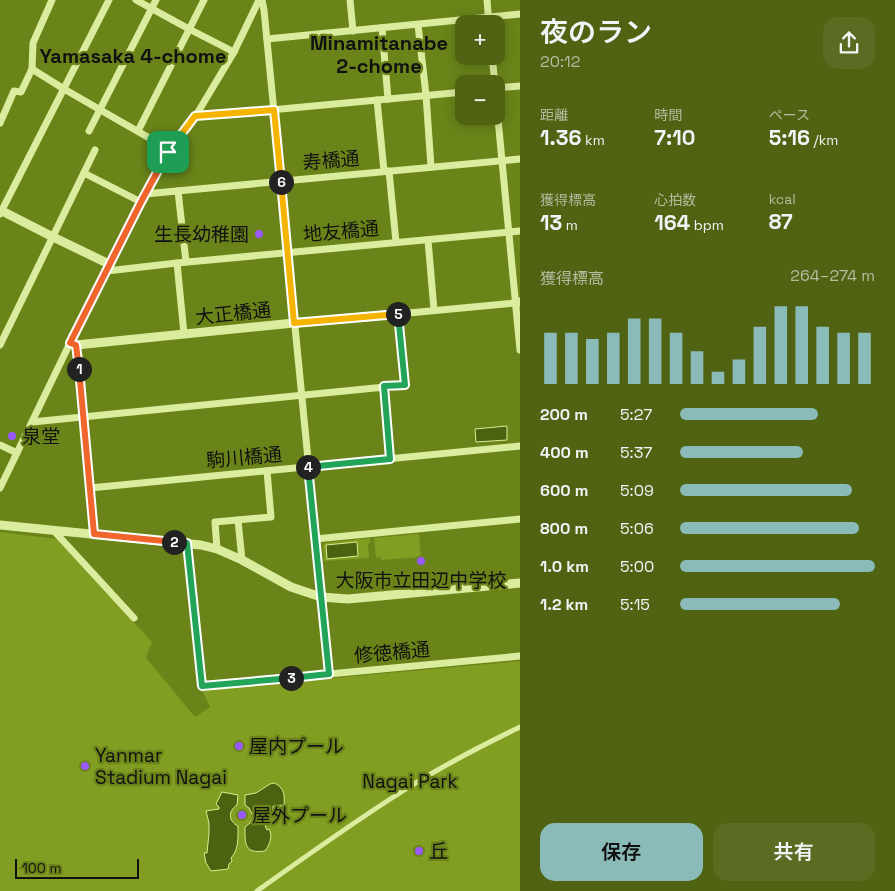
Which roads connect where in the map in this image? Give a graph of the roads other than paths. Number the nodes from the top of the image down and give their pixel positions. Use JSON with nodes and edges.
{"nodes":[{"id":1,"x":52,"y":0,"type":"edge"},
{"id":2,"x":108,"y":0,"type":"edge"},
{"id":3,"x":136,"y":0,"type":"edge"},
{"id":4,"x":156,"y":0,"type":"edge"},
{"id":5,"x":204,"y":0,"type":"edge"},
{"id":6,"x":260,"y":0,"type":"edge"},
{"id":7,"x":350,"y":0,"type":"edge"},
{"id":8,"x":487,"y":0,"type":"edge"},
{"id":9,"x":152,"y":8,"type":"junction"},
{"id":10,"x":520,"y":14,"type":"edge"},
{"id":11,"x":488,"y":15,"type":"edge"},
{"id":12,"x":505,"y":17,"type":"edge"},
{"id":13,"x":455,"y":22,"type":"edge"},
{"id":14,"x":418,"y":25,"type":"junction"},
{"id":15,"x":382,"y":28,"type":"junction"},
{"id":16,"x":189,"y":29,"type":"junction"},
{"id":17,"x":353,"y":31,"type":"junction"},
{"id":18,"x":267,"y":38,"type":"junction"},
{"id":19,"x":234,"y":52,"type":"junction"},
{"id":20,"x":32,"y":69,"type":"junction"},
{"id":21,"x":520,"y":86,"type":"edge"},
{"id":22,"x":505,"y":87,"type":"edge"},
{"id":23,"x":64,"y":89,"type":"junction"},
{"id":24,"x":455,"y":93,"type":"edge"},
{"id":25,"x":426,"y":95,"type":"junction"},
{"id":26,"x":388,"y":99,"type":"junction"},
{"id":27,"x":377,"y":100,"type":"junction"},
{"id":28,"x":100,"y":109,"type":"junction"},
{"id":29,"x":274,"y":110,"type":"junction"},
{"id":30,"x":195,"y":116,"type":"junction"},
{"id":31,"x":0,"y":123,"type":"edge"},
{"id":32,"x":499,"y":125,"type":"edge"},
{"id":33,"x":89,"y":131,"type":"dead end"},
{"id":34,"x":138,"y":131,"type":"junction"},
{"id":35,"x":96,"y":150,"type":"dead end"},
{"id":36,"x":168,"y":152,"type":"junction"},
{"id":37,"x":520,"y":158,"type":"edge"},
{"id":38,"x":503,"y":160,"type":"junction"},
{"id":39,"x":431,"y":167,"type":"junction"},
{"id":40,"x":386,"y":171,"type":"junction"},
{"id":41,"x":84,"y":173,"type":"junction"},
{"id":42,"x":280,"y":181,"type":"junction"},
{"id":43,"x":178,"y":191,"type":"junction"},
{"id":44,"x":145,"y":194,"type":"junction"},
{"id":45,"x":141,"y":202,"type":"junction"},
{"id":46,"x":1,"y":212,"type":"edge"},
{"id":47,"x":520,"y":231,"type":"edge"},
{"id":48,"x":509,"y":232,"type":"junction"},
{"id":49,"x":53,"y":237,"type":"junction"},
{"id":50,"x":428,"y":240,"type":"junction"},
{"id":51,"x":396,"y":242,"type":"junction"},
{"id":52,"x":288,"y":253,"type":"junction"},
{"id":53,"x":186,"y":262,"type":"junction"},
{"id":54,"x":178,"y":263,"type":"junction"},
{"id":55,"x":108,"y":268,"type":"junction"},
{"id":56,"x":518,"y":302,"type":"edge"},
{"id":57,"x":434,"y":310,"type":"junction"},
{"id":58,"x":398,"y":314,"type":"junction"},
{"id":59,"x":294,"y":323,"type":"junction"},
{"id":60,"x":184,"y":334,"type":"junction"},
{"id":61,"x":0,"y":344,"type":"edge"},
{"id":62,"x":73,"y":344,"type":"junction"},
{"id":63,"x":520,"y":350,"type":"edge"},
{"id":64,"x":384,"y":386,"type":"junction"},
{"id":65,"x":301,"y":396,"type":"junction"},
{"id":66,"x":83,"y":416,"type":"junction"},
{"id":67,"x":32,"y":422,"type":"junction"},
{"id":68,"x":0,"y":445,"type":"edge"},
{"id":69,"x":520,"y":446,"type":"edge"},
{"id":70,"x":17,"y":453,"type":"junction"},
{"id":71,"x":390,"y":459,"type":"junction"},
{"id":72,"x":308,"y":467,"type":"junction"},
{"id":73,"x":267,"y":471,"type":"junction"},
{"id":74,"x":0,"y":488,"type":"edge"},
{"id":75,"x":90,"y":488,"type":"junction"},
{"id":76,"x":520,"y":519,"type":"edge"},
{"id":77,"x":238,"y":520,"type":"junction"},
{"id":78,"x":0,"y":525,"type":"edge"},
{"id":79,"x":55,"y":532,"type":"junction"},
{"id":80,"x":94,"y":534,"type":"junction"},
{"id":81,"x":315,"y":538,"type":"junction"},
{"id":82,"x":187,"y":543,"type":"junction"},
{"id":83,"x":217,"y":549,"type":"junction"},
{"id":84,"x":242,"y":560,"type":"junction"},
{"id":85,"x":520,"y":583,"type":"edge"},
{"id":86,"x":321,"y":597,"type":"junction"},
{"id":87,"x":134,"y":618,"type":"dead end"},
{"id":88,"x":520,"y":656,"type":"edge"},
{"id":89,"x":329,"y":674,"type":"junction"},
{"id":90,"x":520,"y":727,"type":"edge"},
{"id":91,"x":257,"y":891,"type":"edge"}],
"edges":[{"from":1,"to":20,"type":"street"},
{"from":2,"to":23,"type":"street"},
{"from":3,"to":9,"type":"street"},
{"from":4,"to":9,"type":"street"},
{"from":5,"to":16,"type":"street"},
{"from":6,"to":18,"type":"street"},
{"from":6,"to":19,"type":"street"},
{"from":7,"to":17,"type":"street"},
{"from":8,"to":11,"type":"street"},
{"from":9,"to":16,"type":"street"},
{"from":9,"to":28,"type":"street"},
{"from":10,"to":12,"type":"street"},
{"from":13,"to":14,"type":"street"},
{"from":14,"to":15,"type":"street"},
{"from":14,"to":25,"type":"street"},
{"from":15,"to":17,"type":"street"},
{"from":15,"to":26,"type":"street"},
{"from":16,"to":19,"type":"street"},
{"from":16,"to":34,"type":"street"},
{"from":17,"to":18,"type":"street"},
{"from":18,"to":29,"type":"street"},
{"from":19,"to":30,"type":"street"},
{"from":20,"to":23,"type":"street"},
{"from":20,"to":31,"type":"street"},
{"from":21,"to":22,"type":"street"},
{"from":23,"to":28,"type":"street"},
{"from":23,"to":46,"type":"street"},
{"from":24,"to":25,"type":"street"},
{"from":25,"to":26,"type":"street"},
{"from":25,"to":39,"type":"street"},
{"from":26,"to":27,"type":"street"},
{"from":27,"to":29,"type":"street"},
{"from":27,"to":40,"type":"street"},
{"from":28,"to":33,"type":"street"},
{"from":28,"to":34,"type":"street"},
{"from":29,"to":30,"type":"street"},
{"from":29,"to":42,"type":"street"},
{"from":30,"to":36,"type":"street"},
{"from":32,"to":38,"type":"street"},
{"from":34,"to":36,"type":"street"},
{"from":35,"to":41,"type":"street"},
{"from":36,"to":44,"type":"street"},
{"from":37,"to":38,"type":"street","name":"寿橋通"},
{"from":38,"to":39,"type":"street","name":"寿橋通"},
{"from":38,"to":48,"type":"street"},
{"from":39,"to":40,"type":"street","name":"寿橋通"},
{"from":40,"to":42,"type":"street","name":"寿橋通"},
{"from":40,"to":51,"type":"street"},
{"from":41,"to":45,"type":"street"},
{"from":41,"to":49,"type":"street"},
{"from":42,"to":43,"type":"street","name":"寿橋通"},
{"from":42,"to":52,"type":"street"},
{"from":43,"to":44,"type":"street","name":"寿橋通"},
{"from":43,"to":53,"type":"street"},
{"from":44,"to":45,"type":"street"},
{"from":45,"to":55,"type":"street"},
{"from":46,"to":49,"type":"street"},
{"from":47,"to":48,"type":"street","name":"地友橋通"},
{"from":48,"to":50,"type":"street","name":"地友橋通"},
{"from":48,"to":56,"type":"street"},
{"from":49,"to":55,"type":"street"},
{"from":49,"to":61,"type":"street"},
{"from":50,"to":51,"type":"street","name":"地友橋通"},
{"from":50,"to":57,"type":"street"},
{"from":51,"to":52,"type":"street","name":"地友橋通"},
{"from":52,"to":53,"type":"street","name":"地友橋通"},
{"from":52,"to":59,"type":"street"},
{"from":53,"to":54,"type":"street","name":"地友橋通"},
{"from":54,"to":55,"type":"street","name":"地友橋通"},
{"from":54,"to":60,"type":"street"},
{"from":55,"to":62,"type":"street"},
{"from":56,"to":57,"type":"street","name":"大正橋通"},
{"from":56,"to":63,"type":"street"},
{"from":57,"to":58,"type":"street","name":"大正橋通"},
{"from":58,"to":59,"type":"street","name":"大正橋通"},
{"from":58,"to":64,"type":"street"},
{"from":59,"to":60,"type":"street","name":"大正橋通"},
{"from":59,"to":65,"type":"street"},
{"from":60,"to":62,"type":"street","name":"大正橋通"},
{"from":62,"to":66,"type":"street"},
{"from":62,"to":67,"type":"street"},
{"from":64,"to":65,"type":"street"},
{"from":64,"to":71,"type":"street"},
{"from":65,"to":66,"type":"street"},
{"from":65,"to":72,"type":"street"},
{"from":66,"to":67,"type":"street"},
{"from":66,"to":75,"type":"street"},
{"from":67,"to":70,"type":"street"},
{"from":68,"to":70,"type":"street"},
{"from":69,"to":71,"type":"street","name":"駒川橋通"},
{"from":70,"to":74,"type":"street"},
{"from":71,"to":72,"type":"street","name":"駒川橋通"},
{"from":72,"to":73,"type":"street","name":"駒川橋通"},
{"from":72,"to":81,"type":"street"},
{"from":73,"to":75,"type":"street","name":"駒川橋通"},
{"from":73,"to":77,"type":"street"},
{"from":75,"to":80,"type":"street"},
{"from":76,"to":81,"type":"street"},
{"from":77,"to":83,"type":"street"},
{"from":77,"to":84,"type":"street"},
{"from":78,"to":79,"type":"street"},
{"from":79,"to":80,"type":"street"},
{"from":79,"to":87,"type":"street"},
{"from":80,"to":82,"type":"street"},
{"from":81,"to":86,"type":"street"},
{"from":82,"to":83,"type":"street"},
{"from":82,"to":89,"type":"street","name":"修徳橋通"},
{"from":83,"to":84,"type":"street"},
{"from":84,"to":86,"type":"street"},
{"from":85,"to":86,"type":"street"},
{"from":86,"to":89,"type":"street"},
{"from":88,"to":89,"type":"street","name":"修徳橋通"},
{"from":90,"to":91,"type":"street"}]}
